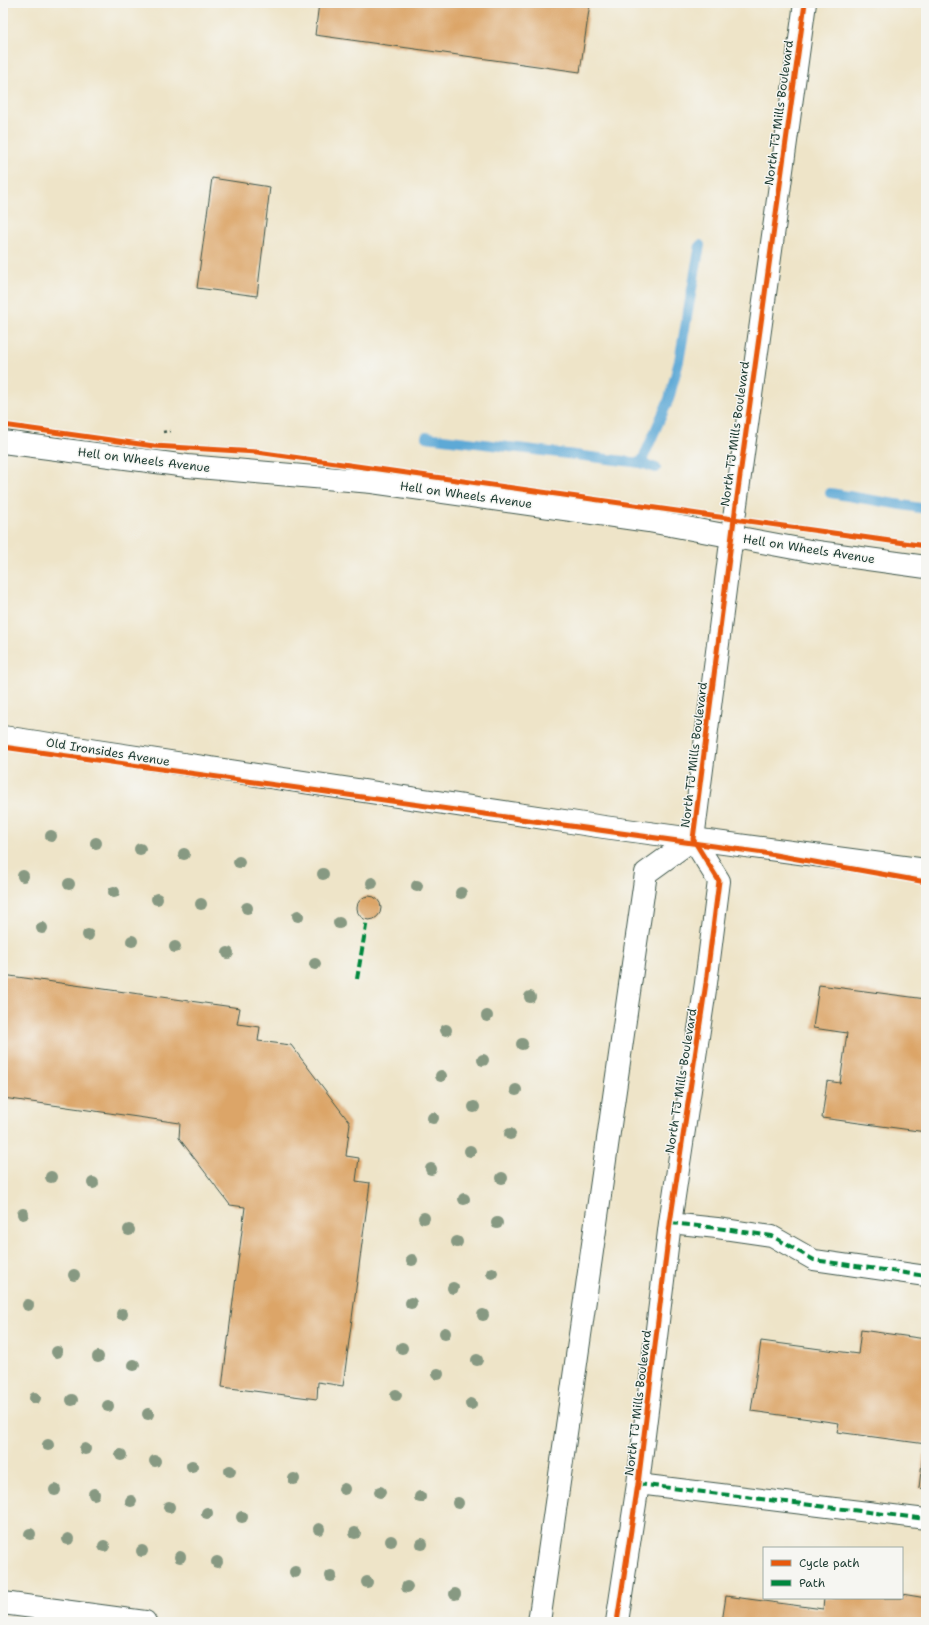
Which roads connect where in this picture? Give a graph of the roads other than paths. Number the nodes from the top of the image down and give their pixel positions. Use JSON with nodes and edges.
{"nodes":[{"id":1,"x":805,"y":3,"type":"edge"},
{"id":2,"x":3,"y":442,"type":"edge"},
{"id":3,"x":732,"y":537,"type":"junction"},
{"id":4,"x":926,"y":568,"type":"edge"},
{"id":5,"x":3,"y":737,"type":"edge"},
{"id":6,"x":693,"y":839,"type":"junction"},
{"id":7,"x":926,"y":870,"type":"edge"},
{"id":8,"x":670,"y":1223,"type":"junction"},
{"id":9,"x":926,"y":1276,"type":"edge"},
{"id":10,"x":638,"y":1484,"type":"junction"},
{"id":11,"x":926,"y":1519,"type":"edge"},
{"id":12,"x":3,"y":1604,"type":"edge"},
{"id":13,"x":145,"y":1622,"type":"edge"},
{"id":14,"x":539,"y":1622,"type":"edge"},
{"id":15,"x":617,"y":1622,"type":"edge"}],
"edges":[{"from":1,"to":3,"type":"street","name":"North TJ Mills Boulevard"},
{"from":2,"to":3,"type":"street","name":"Hell on Wheels Avenue"},
{"from":3,"to":4,"type":"street","name":"Hell on Wheels Avenue"},
{"from":3,"to":6,"type":"street","name":"North TJ Mills Boulevard"},
{"from":5,"to":6,"type":"street","name":"Old Ironsides Avenue"},
{"from":6,"to":7,"type":"street","name":"Old Ironsides Avenue"},
{"from":6,"to":8,"type":"street","name":"North TJ Mills Boulevard"},
{"from":6,"to":14,"type":"street","name":"North TJ Mills Boulevard"},
{"from":8,"to":9,"type":"street"},
{"from":8,"to":10,"type":"street","name":"North TJ Mills Boulevard"},
{"from":10,"to":11,"type":"street"},
{"from":10,"to":15,"type":"street","name":"North TJ Mills Boulevard"},
{"from":12,"to":13,"type":"street"}]}
